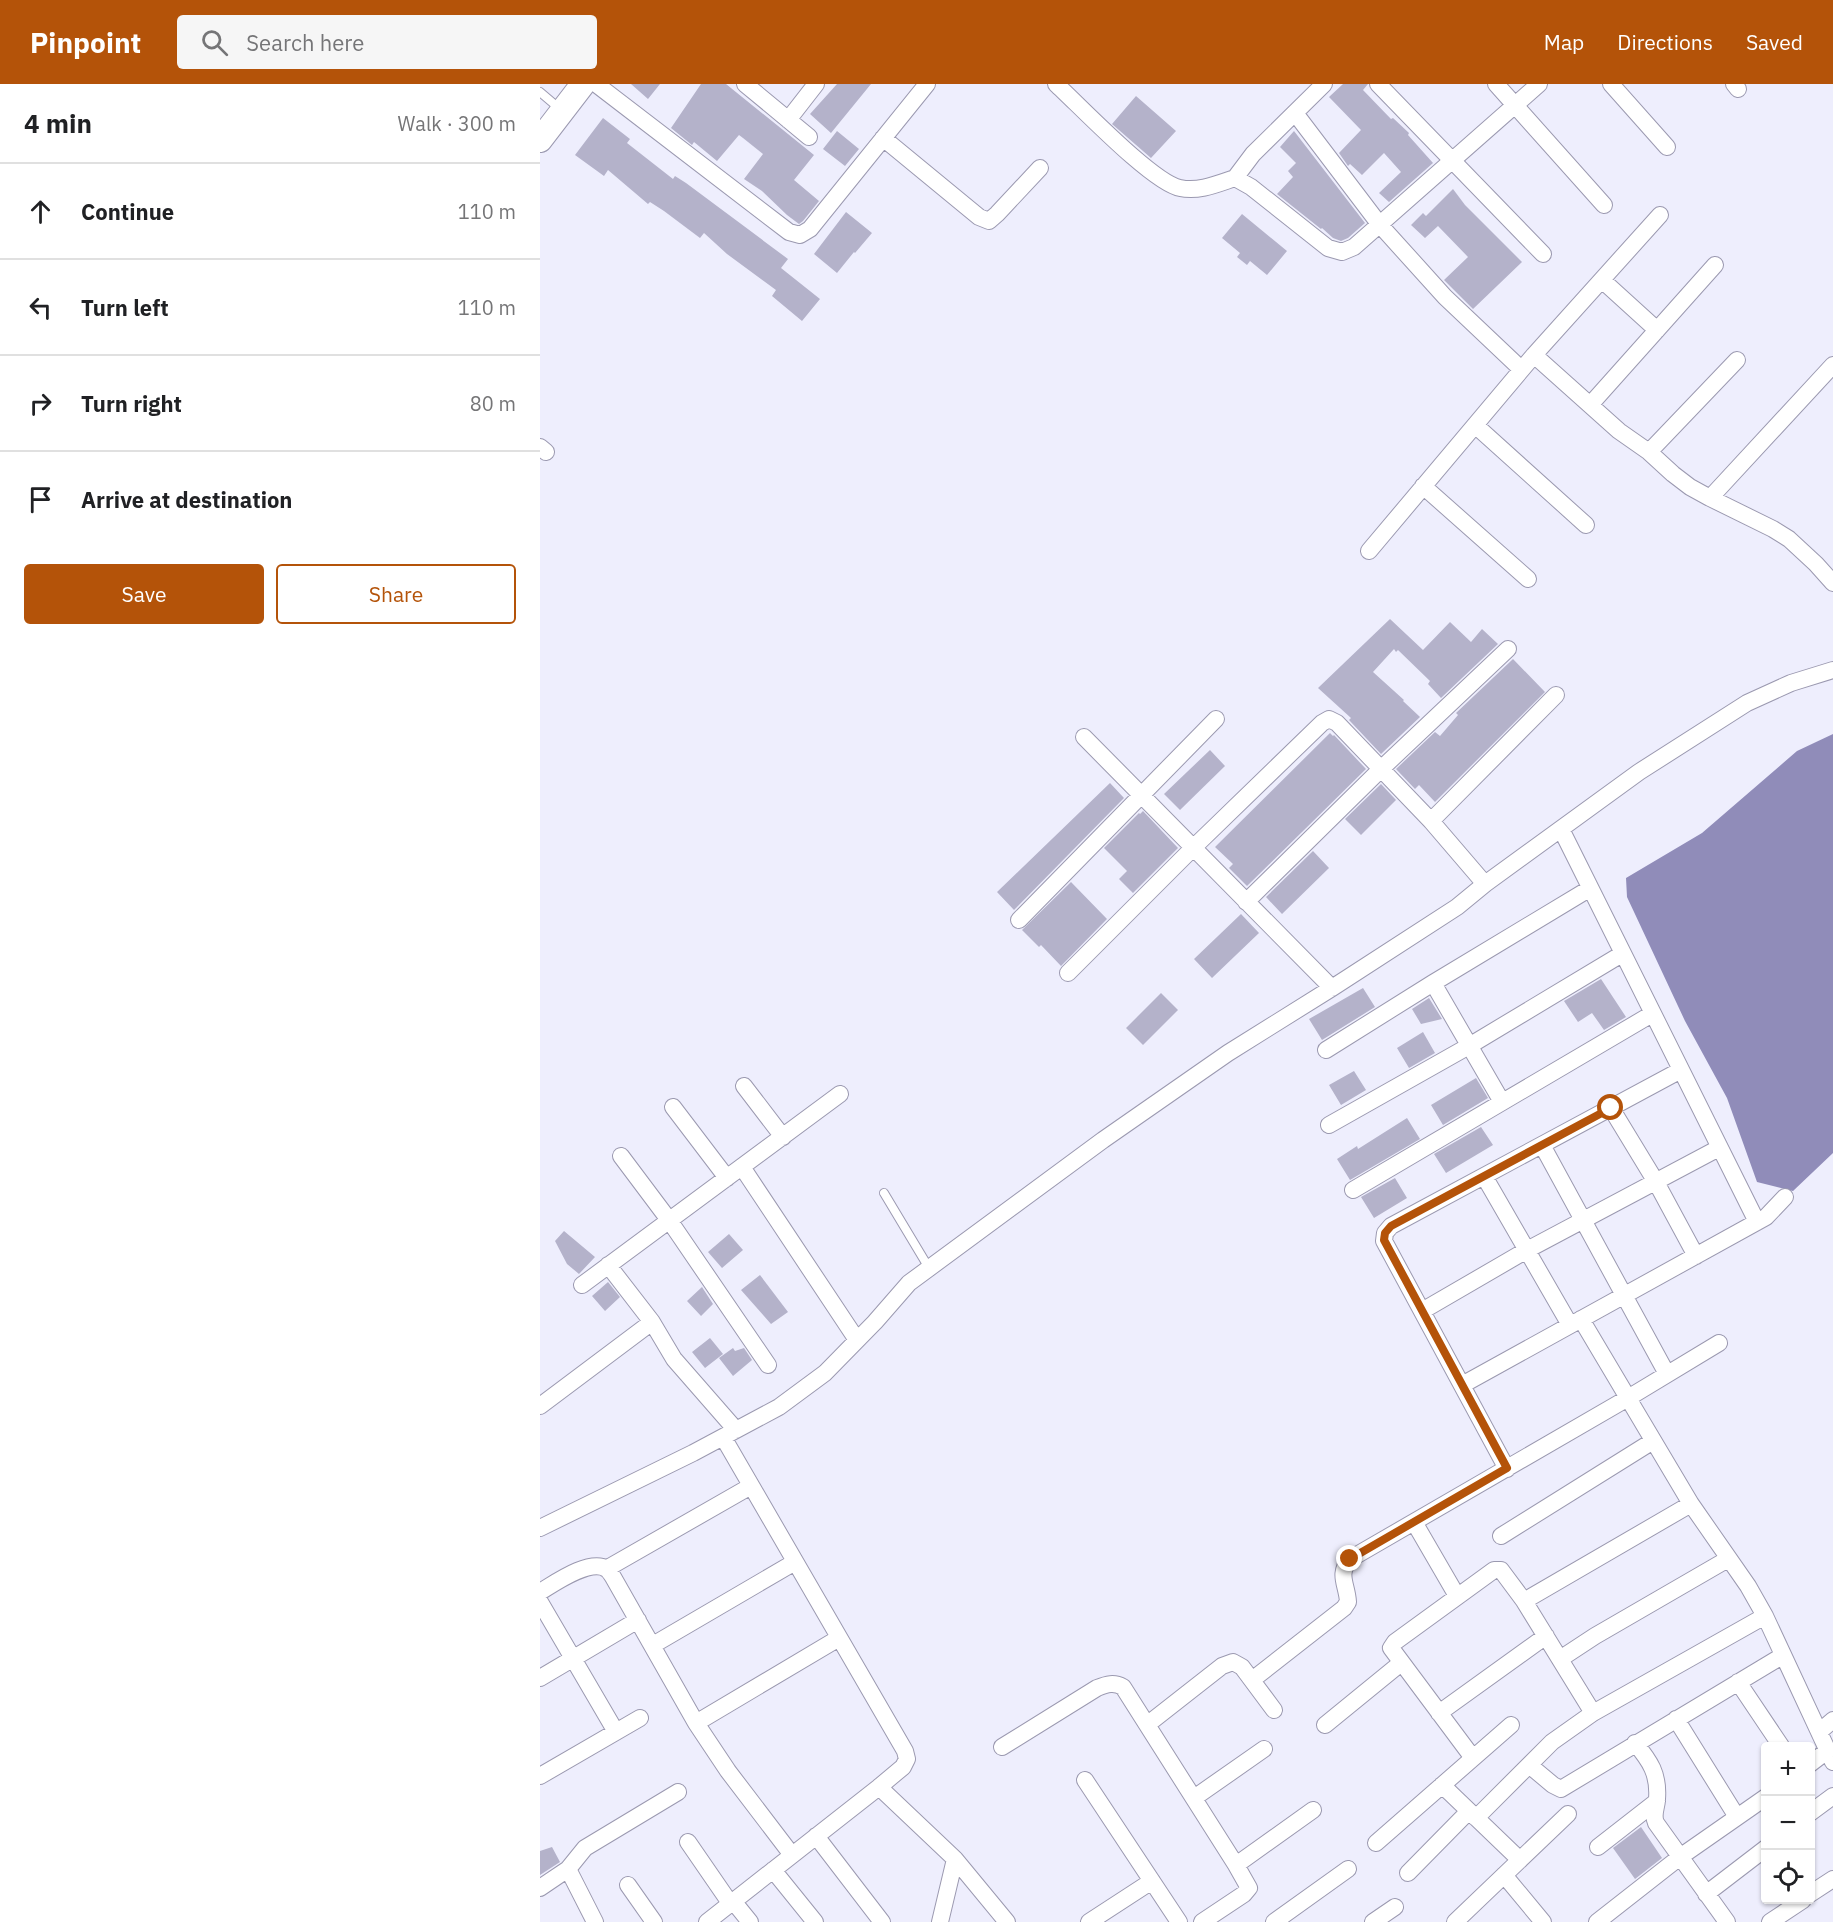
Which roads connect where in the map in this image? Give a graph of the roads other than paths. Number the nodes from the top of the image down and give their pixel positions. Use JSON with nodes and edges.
{"nodes":[{"id":1,"x":583,"y":84,"type":"edge"},
{"id":2,"x":596,"y":84,"type":"edge"},
{"id":3,"x":745,"y":84,"type":"edge"},
{"id":4,"x":816,"y":84,"type":"edge"},
{"id":5,"x":927,"y":84,"type":"edge"},
{"id":6,"x":1056,"y":84,"type":"edge"},
{"id":7,"x":1324,"y":84,"type":"edge"},
{"id":8,"x":1378,"y":84,"type":"edge"},
{"id":9,"x":1496,"y":84,"type":"edge"},
{"id":10,"x":1539,"y":84,"type":"edge"},
{"id":11,"x":1611,"y":84,"type":"edge"},
{"id":12,"x":540,"y":92,"type":"edge"},
{"id":13,"x":1515,"y":105,"type":"junction"},
{"id":14,"x":562,"y":112,"type":"junction"},
{"id":15,"x":1295,"y":113,"type":"junction"},
{"id":16,"x":788,"y":120,"type":"junction"},
{"id":17,"x":809,"y":137,"type":"dead end"},
{"id":18,"x":883,"y":138,"type":"junction"},
{"id":19,"x":540,"y":140,"type":"edge"},
{"id":20,"x":1667,"y":147,"type":"dead end"},
{"id":21,"x":1451,"y":160,"type":"junction"},
{"id":22,"x":1040,"y":168,"type":"dead end"},
{"id":23,"x":1235,"y":178,"type":"junction"},
{"id":24,"x":1604,"y":205,"type":"dead end"},
{"id":25,"x":1660,"y":215,"type":"dead end"},
{"id":26,"x":1380,"y":225,"type":"junction"},
{"id":27,"x":1543,"y":254,"type":"dead end"},
{"id":28,"x":1714,"y":266,"type":"dead end"},
{"id":29,"x":1602,"y":280,"type":"junction"},
{"id":30,"x":1657,"y":330,"type":"junction"},
{"id":31,"x":1534,"y":355,"type":"junction"},
{"id":32,"x":1737,"y":360,"type":"dead end"},
{"id":33,"x":1833,"y":365,"type":"edge"},
{"id":34,"x":1521,"y":369,"type":"junction"},
{"id":35,"x":1590,"y":405,"type":"junction"},
{"id":36,"x":1475,"y":425,"type":"junction"},
{"id":37,"x":1649,"y":452,"type":"junction"},
{"id":38,"x":1423,"y":486,"type":"junction"},
{"id":39,"x":1710,"y":498,"type":"junction"},
{"id":40,"x":1586,"y":525,"type":"dead end"},
{"id":41,"x":1369,"y":551,"type":"dead end"},
{"id":42,"x":1528,"y":579,"type":"dead end"},
{"id":43,"x":1833,"y":583,"type":"edge"},
{"id":44,"x":1508,"y":649,"type":"dead end"},
{"id":45,"x":1833,"y":670,"type":"edge"},
{"id":46,"x":1556,"y":695,"type":"dead end"},
{"id":47,"x":1216,"y":719,"type":"dead end"},
{"id":48,"x":1084,"y":737,"type":"dead end"},
{"id":49,"x":1381,"y":769,"type":"junction"},
{"id":50,"x":1140,"y":795,"type":"junction"},
{"id":51,"x":1431,"y":821,"type":"junction"},
{"id":52,"x":1560,"y":829,"type":"junction"},
{"id":53,"x":1192,"y":848,"type":"junction"},
{"id":54,"x":1485,"y":884,"type":"junction"},
{"id":55,"x":1589,"y":890,"type":"junction"},
{"id":56,"x":1246,"y":902,"type":"junction"},
{"id":57,"x":1019,"y":920,"type":"dead end"},
{"id":58,"x":1622,"y":954,"type":"junction"},
{"id":59,"x":1068,"y":973,"type":"dead end"},
{"id":60,"x":1433,"y":983,"type":"junction"},
{"id":61,"x":1332,"y":988,"type":"junction"},
{"id":62,"x":1652,"y":1014,"type":"junction"},
{"id":63,"x":1469,"y":1046,"type":"junction"},
{"id":64,"x":1326,"y":1050,"type":"dead end"},
{"id":65,"x":1681,"y":1070,"type":"junction"},
{"id":66,"x":744,"y":1086,"type":"dead end"},
{"id":67,"x":840,"y":1094,"type":"dead end"},
{"id":68,"x":1502,"y":1102,"type":"junction"},
{"id":69,"x":673,"y":1107,"type":"dead end"},
{"id":70,"x":1611,"y":1108,"type":"junction"},
{"id":71,"x":1329,"y":1125,"type":"dead end"},
{"id":72,"x":783,"y":1137,"type":"junction"},
{"id":73,"x":1542,"y":1145,"type":"junction"},
{"id":74,"x":1719,"y":1148,"type":"junction"},
{"id":75,"x":621,"y":1156,"type":"dead end"},
{"id":76,"x":742,"y":1167,"type":"junction"},
{"id":77,"x":1484,"y":1176,"type":"junction"},
{"id":78,"x":727,"y":1178,"type":"junction"},
{"id":79,"x":1656,"y":1182,"type":"junction"},
{"id":80,"x":1353,"y":1190,"type":"dead end"},
{"id":81,"x":884,"y":1193,"type":"dead end"},
{"id":82,"x":1785,"y":1197,"type":"dead end"},
{"id":83,"x":669,"y":1220,"type":"junction"},
{"id":84,"x":1583,"y":1221,"type":"junction"},
{"id":85,"x":1757,"y":1222,"type":"junction"},
{"id":86,"x":1527,"y":1250,"type":"junction"},
{"id":87,"x":1696,"y":1256,"type":"junction"},
{"id":88,"x":608,"y":1265,"type":"junction"},
{"id":89,"x":929,"y":1268,"type":"junction"},
{"id":90,"x":582,"y":1285,"type":"dead end"},
{"id":91,"x":1624,"y":1295,"type":"junction"},
{"id":92,"x":1422,"y":1311,"type":"junction"},
{"id":93,"x":652,"y":1322,"type":"junction"},
{"id":94,"x":1576,"y":1322,"type":"junction"},
{"id":95,"x":857,"y":1340,"type":"junction"},
{"id":96,"x":1719,"y":1343,"type":"dead end"},
{"id":97,"x":768,"y":1365,"type":"dead end"},
{"id":98,"x":1667,"y":1374,"type":"junction"},
{"id":99,"x":1462,"y":1385,"type":"junction"},
{"id":100,"x":1628,"y":1398,"type":"junction"},
{"id":101,"x":540,"y":1406,"type":"edge"},
{"id":102,"x":729,"y":1434,"type":"junction"},
{"id":103,"x":1653,"y":1441,"type":"junction"},
{"id":104,"x":1507,"y":1468,"type":"junction"},
{"id":105,"x":751,"y":1486,"type":"junction"},
{"id":106,"x":1691,"y":1504,"type":"junction"},
{"id":107,"x":1414,"y":1522,"type":"junction"},
{"id":108,"x":540,"y":1528,"type":"edge"},
{"id":109,"x":1502,"y":1536,"type":"dead end"},
{"id":110,"x":1728,"y":1559,"type":"junction"},
{"id":111,"x":795,"y":1562,"type":"junction"},
{"id":112,"x":606,"y":1569,"type":"junction"},
{"id":113,"x":540,"y":1592,"type":"edge"},
{"id":114,"x":1457,"y":1596,"type":"junction"},
{"id":115,"x":1524,"y":1601,"type":"junction"},
{"id":116,"x":540,"y":1602,"type":"edge"},
{"id":117,"x":1765,"y":1616,"type":"junction"},
{"id":118,"x":638,"y":1620,"type":"junction"},
{"id":119,"x":1546,"y":1636,"type":"junction"},
{"id":120,"x":840,"y":1638,"type":"junction"},
{"id":121,"x":653,"y":1645,"type":"junction"},
{"id":122,"x":1782,"y":1656,"type":"junction"},
{"id":123,"x":573,"y":1658,"type":"junction"},
{"id":124,"x":1560,"y":1659,"type":"junction"},
{"id":125,"x":1401,"y":1663,"type":"junction"},
{"id":126,"x":540,"y":1678,"type":"edge"},
{"id":127,"x":1252,"y":1680,"type":"junction"},
{"id":128,"x":1738,"y":1682,"type":"junction"},
{"id":129,"x":1274,"y":1710,"type":"dead end"},
{"id":130,"x":1439,"y":1713,"type":"junction"},
{"id":131,"x":1593,"y":1713,"type":"junction"},
{"id":132,"x":640,"y":1718,"type":"dead end"},
{"id":133,"x":1676,"y":1719,"type":"junction"},
{"id":134,"x":1833,"y":1720,"type":"edge"},
{"id":135,"x":696,"y":1723,"type":"junction"},
{"id":136,"x":1148,"y":1724,"type":"junction"},
{"id":137,"x":1325,"y":1725,"type":"dead end"},
{"id":138,"x":1511,"y":1725,"type":"dead end"},
{"id":139,"x":616,"y":1732,"type":"junction"},
{"id":140,"x":1819,"y":1732,"type":"junction"},
{"id":141,"x":1778,"y":1742,"type":"edge"},
{"id":142,"x":1635,"y":1743,"type":"junction"},
{"id":143,"x":1002,"y":1747,"type":"dead end"},
{"id":144,"x":1264,"y":1749,"type":"dead end"},
{"id":145,"x":1830,"y":1757,"type":"edge"},
{"id":146,"x":1473,"y":1758,"type":"junction"},
{"id":147,"x":1815,"y":1762,"type":"edge"},
{"id":148,"x":1529,"y":1765,"type":"junction"},
{"id":149,"x":540,"y":1776,"type":"edge"},
{"id":150,"x":1085,"y":1780,"type":"dead end"},
{"id":151,"x":1442,"y":1785,"type":"junction"},
{"id":152,"x":879,"y":1787,"type":"junction"},
{"id":153,"x":678,"y":1792,"type":"dead end"},
{"id":154,"x":1833,"y":1796,"type":"edge"},
{"id":155,"x":1194,"y":1798,"type":"junction"},
{"id":156,"x":1657,"y":1801,"type":"junction"},
{"id":157,"x":1761,"y":1806,"type":"edge"},
{"id":158,"x":1815,"y":1809,"type":"edge"},
{"id":159,"x":1313,"y":1810,"type":"dead end"},
{"id":160,"x":1472,"y":1814,"type":"junction"},
{"id":161,"x":1568,"y":1814,"type":"dead end"},
{"id":162,"x":1737,"y":1817,"type":"junction"},
{"id":163,"x":816,"y":1836,"type":"junction"},
{"id":164,"x":688,"y":1842,"type":"dead end"},
{"id":165,"x":1376,"y":1843,"type":"dead end"},
{"id":166,"x":1598,"y":1847,"type":"dead end"},
{"id":167,"x":1763,"y":1850,"type":"edge"},
{"id":168,"x":792,"y":1855,"type":"junction"},
{"id":169,"x":1680,"y":1857,"type":"junction"},
{"id":170,"x":955,"y":1859,"type":"junction"},
{"id":171,"x":1520,"y":1860,"type":"junction"},
{"id":172,"x":1236,"y":1864,"type":"junction"},
{"id":173,"x":568,"y":1869,"type":"junction"},
{"id":174,"x":1348,"y":1869,"type":"dead end"},
{"id":175,"x":773,"y":1870,"type":"junction"},
{"id":176,"x":1408,"y":1873,"type":"dead end"},
{"id":177,"x":1504,"y":1875,"type":"junction"},
{"id":178,"x":1833,"y":1879,"type":"edge"},
{"id":179,"x":1152,"y":1881,"type":"junction"},
{"id":180,"x":628,"y":1885,"type":"dead end"},
{"id":181,"x":540,"y":1888,"type":"edge"},
{"id":182,"x":1815,"y":1891,"type":"edge"},
{"id":183,"x":1706,"y":1893,"type":"junction"},
{"id":184,"x":732,"y":1902,"type":"junction"},
{"id":185,"x":1796,"y":1904,"type":"edge"},
{"id":186,"x":1395,"y":1907,"type":"dead end"},
{"id":187,"x":1211,"y":1920,"type":"edge"},
{"id":188,"x":1774,"y":1921,"type":"edge"},
{"id":189,"x":595,"y":1922,"type":"edge"},
{"id":190,"x":654,"y":1922,"type":"edge"},
{"id":191,"x":706,"y":1922,"type":"edge"},
{"id":192,"x":750,"y":1922,"type":"edge"},
{"id":193,"x":815,"y":1922,"type":"edge"},
{"id":194,"x":882,"y":1922,"type":"edge"},
{"id":195,"x":940,"y":1922,"type":"edge"},
{"id":196,"x":1007,"y":1922,"type":"edge"},
{"id":197,"x":1089,"y":1922,"type":"edge"},
{"id":198,"x":1179,"y":1922,"type":"edge"},
{"id":199,"x":1274,"y":1922,"type":"edge"},
{"id":200,"x":1373,"y":1922,"type":"edge"},
{"id":201,"x":1455,"y":1922,"type":"edge"},
{"id":202,"x":1543,"y":1922,"type":"edge"},
{"id":203,"x":1596,"y":1922,"type":"edge"},
{"id":204,"x":1727,"y":1922,"type":"edge"}],
"edges":[{"from":1,"to":14,"type":"main road"},
{"from":2,"to":18,"type":"street"},
{"from":3,"to":16,"type":"street"},
{"from":4,"to":16,"type":"street"},
{"from":5,"to":18,"type":"street"},
{"from":6,"to":23,"type":"street"},
{"from":7,"to":15,"type":"street"},
{"from":8,"to":21,"type":"street"},
{"from":9,"to":13,"type":"street"},
{"from":10,"to":13,"type":"street"},
{"from":11,"to":20,"type":"street"},
{"from":12,"to":14,"type":"lane"},
{"from":13,"to":21,"type":"street"},
{"from":13,"to":24,"type":"street"},
{"from":14,"to":19,"type":"main road"},
{"from":15,"to":23,"type":"street"},
{"from":15,"to":26,"type":"street"},
{"from":16,"to":17,"type":"street"},
{"from":18,"to":22,"type":"street"},
{"from":21,"to":26,"type":"street"},
{"from":21,"to":27,"type":"street"},
{"from":23,"to":26,"type":"street"},
{"from":25,"to":29,"type":"street"},
{"from":26,"to":34,"type":"street"},
{"from":28,"to":30,"type":"street"},
{"from":29,"to":30,"type":"street"},
{"from":29,"to":31,"type":"street"},
{"from":30,"to":35,"type":"street"},
{"from":31,"to":34,"type":"street"},
{"from":31,"to":35,"type":"street"},
{"from":32,"to":37,"type":"street"},
{"from":33,"to":39,"type":"street"},
{"from":34,"to":36,"type":"street"},
{"from":35,"to":37,"type":"street"},
{"from":36,"to":38,"type":"street"},
{"from":36,"to":40,"type":"street"},
{"from":37,"to":39,"type":"street"},
{"from":38,"to":41,"type":"street"},
{"from":38,"to":42,"type":"street"},
{"from":39,"to":43,"type":"street"},
{"from":44,"to":49,"type":"street"},
{"from":45,"to":52,"type":"street"},
{"from":46,"to":51,"type":"street"},
{"from":47,"to":50,"type":"street"},
{"from":48,"to":50,"type":"street"},
{"from":49,"to":51,"type":"street"},
{"from":49,"to":53,"type":"street"},
{"from":49,"to":56,"type":"street"},
{"from":50,"to":53,"type":"street"},
{"from":50,"to":57,"type":"street"},
{"from":51,"to":54,"type":"street"},
{"from":52,"to":54,"type":"street"},
{"from":52,"to":55,"type":"street"},
{"from":53,"to":56,"type":"street"},
{"from":53,"to":59,"type":"street"},
{"from":54,"to":61,"type":"street"},
{"from":55,"to":58,"type":"street"},
{"from":55,"to":60,"type":"street"},
{"from":56,"to":61,"type":"street"},
{"from":58,"to":62,"type":"street"},
{"from":58,"to":63,"type":"street"},
{"from":60,"to":63,"type":"street"},
{"from":60,"to":64,"type":"street"},
{"from":61,"to":89,"type":"street"},
{"from":62,"to":65,"type":"street"},
{"from":62,"to":68,"type":"street"},
{"from":63,"to":68,"type":"street"},
{"from":63,"to":71,"type":"street"},
{"from":65,"to":70,"type":"street"},
{"from":65,"to":74,"type":"street"},
{"from":66,"to":72,"type":"street"},
{"from":67,"to":72,"type":"street"},
{"from":68,"to":80,"type":"street"},
{"from":69,"to":78,"type":"street"},
{"from":70,"to":73,"type":"street"},
{"from":70,"to":79,"type":"street"},
{"from":72,"to":76,"type":"street"},
{"from":73,"to":77,"type":"street"},
{"from":73,"to":84,"type":"street"},
{"from":74,"to":79,"type":"street"},
{"from":74,"to":85,"type":"street"},
{"from":75,"to":83,"type":"street"},
{"from":76,"to":78,"type":"street"},
{"from":76,"to":95,"type":"street"},
{"from":77,"to":86,"type":"street"},
{"from":77,"to":92,"type":"street"},
{"from":78,"to":83,"type":"street"},
{"from":79,"to":84,"type":"street"},
{"from":79,"to":87,"type":"street"},
{"from":81,"to":89,"type":"lane"},
{"from":82,"to":85,"type":"street"},
{"from":83,"to":88,"type":"street"},
{"from":83,"to":97,"type":"street"},
{"from":84,"to":86,"type":"street"},
{"from":84,"to":91,"type":"street"},
{"from":85,"to":87,"type":"street"},
{"from":86,"to":92,"type":"street"},
{"from":86,"to":94,"type":"street"},
{"from":87,"to":91,"type":"street"},
{"from":88,"to":90,"type":"street"},
{"from":88,"to":93,"type":"street"},
{"from":89,"to":95,"type":"street"},
{"from":91,"to":94,"type":"street"},
{"from":91,"to":98,"type":"street"},
{"from":92,"to":99,"type":"street"},
{"from":93,"to":101,"type":"street"},
{"from":93,"to":102,"type":"street"},
{"from":94,"to":99,"type":"street"},
{"from":94,"to":100,"type":"street"},
{"from":95,"to":102,"type":"street"},
{"from":96,"to":98,"type":"street"},
{"from":98,"to":100,"type":"street"},
{"from":99,"to":104,"type":"street"},
{"from":100,"to":103,"type":"street"},
{"from":100,"to":104,"type":"street"},
{"from":102,"to":105,"type":"street"},
{"from":102,"to":108,"type":"street"},
{"from":103,"to":106,"type":"street"},
{"from":103,"to":109,"type":"street"},
{"from":104,"to":107,"type":"street"},
{"from":105,"to":111,"type":"street"},
{"from":105,"to":112,"type":"street"},
{"from":106,"to":110,"type":"street"},
{"from":106,"to":115,"type":"street"},
{"from":107,"to":114,"type":"street"},
{"from":107,"to":127,"type":"street"},
{"from":110,"to":117,"type":"street"},
{"from":110,"to":124,"type":"street"},
{"from":111,"to":120,"type":"street"},
{"from":111,"to":121,"type":"street"},
{"from":112,"to":113,"type":"street"},
{"from":112,"to":118,"type":"street"},
{"from":114,"to":115,"type":"street"},
{"from":114,"to":125,"type":"street"},
{"from":115,"to":119,"type":"street"},
{"from":116,"to":123,"type":"street"},
{"from":117,"to":122,"type":"street"},
{"from":117,"to":131,"type":"street"},
{"from":118,"to":121,"type":"street"},
{"from":118,"to":123,"type":"street"},
{"from":119,"to":124,"type":"street"},
{"from":119,"to":130,"type":"street"},
{"from":120,"to":135,"type":"street"},
{"from":120,"to":152,"type":"street"},
{"from":121,"to":135,"type":"street"},
{"from":122,"to":128,"type":"street"},
{"from":122,"to":140,"type":"street"},
{"from":123,"to":126,"type":"street"},
{"from":123,"to":139,"type":"street"},
{"from":124,"to":131,"type":"street"},
{"from":125,"to":130,"type":"street"},
{"from":125,"to":137,"type":"street"},
{"from":127,"to":129,"type":"street"},
{"from":127,"to":136,"type":"street"},
{"from":128,"to":133,"type":"street"},
{"from":128,"to":141,"type":"street"},
{"from":130,"to":146,"type":"street"},
{"from":131,"to":148,"type":"street"},
{"from":132,"to":139,"type":"street"},
{"from":133,"to":142,"type":"street"},
{"from":133,"to":162,"type":"street"},
{"from":134,"to":140,"type":"street"},
{"from":135,"to":168,"type":"street"},
{"from":136,"to":143,"type":"street"},
{"from":136,"to":155,"type":"street"},
{"from":138,"to":146,"type":"street"},
{"from":139,"to":149,"type":"street"},
{"from":140,"to":145,"type":"street"},
{"from":142,"to":148,"type":"street"},
{"from":142,"to":156,"type":"street"},
{"from":144,"to":155,"type":"street"},
{"from":145,"to":147,"type":"street"},
{"from":146,"to":151,"type":"street"},
{"from":148,"to":160,"type":"street"},
{"from":150,"to":179,"type":"street"},
{"from":151,"to":160,"type":"street"},
{"from":151,"to":165,"type":"street"},
{"from":152,"to":163,"type":"street"},
{"from":152,"to":170,"type":"street"},
{"from":153,"to":173,"type":"street"},
{"from":154,"to":158,"type":"street"},
{"from":155,"to":172,"type":"street"},
{"from":156,"to":166,"type":"street"},
{"from":156,"to":169,"type":"street"},
{"from":157,"to":162,"type":"street"},
{"from":159,"to":172,"type":"street"},
{"from":160,"to":171,"type":"street"},
{"from":160,"to":176,"type":"street"},
{"from":161,"to":171,"type":"street"},
{"from":162,"to":169,"type":"street"},
{"from":163,"to":168,"type":"street"},
{"from":163,"to":194,"type":"street"},
{"from":164,"to":184,"type":"street"},
{"from":167,"to":183,"type":"street"},
{"from":168,"to":175,"type":"street"},
{"from":169,"to":183,"type":"street"},
{"from":169,"to":203,"type":"street"},
{"from":170,"to":195,"type":"street"},
{"from":170,"to":196,"type":"street"},
{"from":171,"to":177,"type":"street"},
{"from":172,"to":187,"type":"street"},
{"from":173,"to":181,"type":"street"},
{"from":173,"to":189,"type":"street"},
{"from":174,"to":199,"type":"street"},
{"from":175,"to":184,"type":"street"},
{"from":175,"to":193,"type":"street"},
{"from":177,"to":201,"type":"street"},
{"from":177,"to":202,"type":"street"},
{"from":178,"to":182,"type":"street"},
{"from":179,"to":197,"type":"street"},
{"from":179,"to":198,"type":"street"},
{"from":180,"to":190,"type":"street"},
{"from":183,"to":204,"type":"street"},
{"from":184,"to":191,"type":"street"},
{"from":184,"to":192,"type":"street"},
{"from":185,"to":188,"type":"street"},
{"from":186,"to":200,"type":"street"}]}
